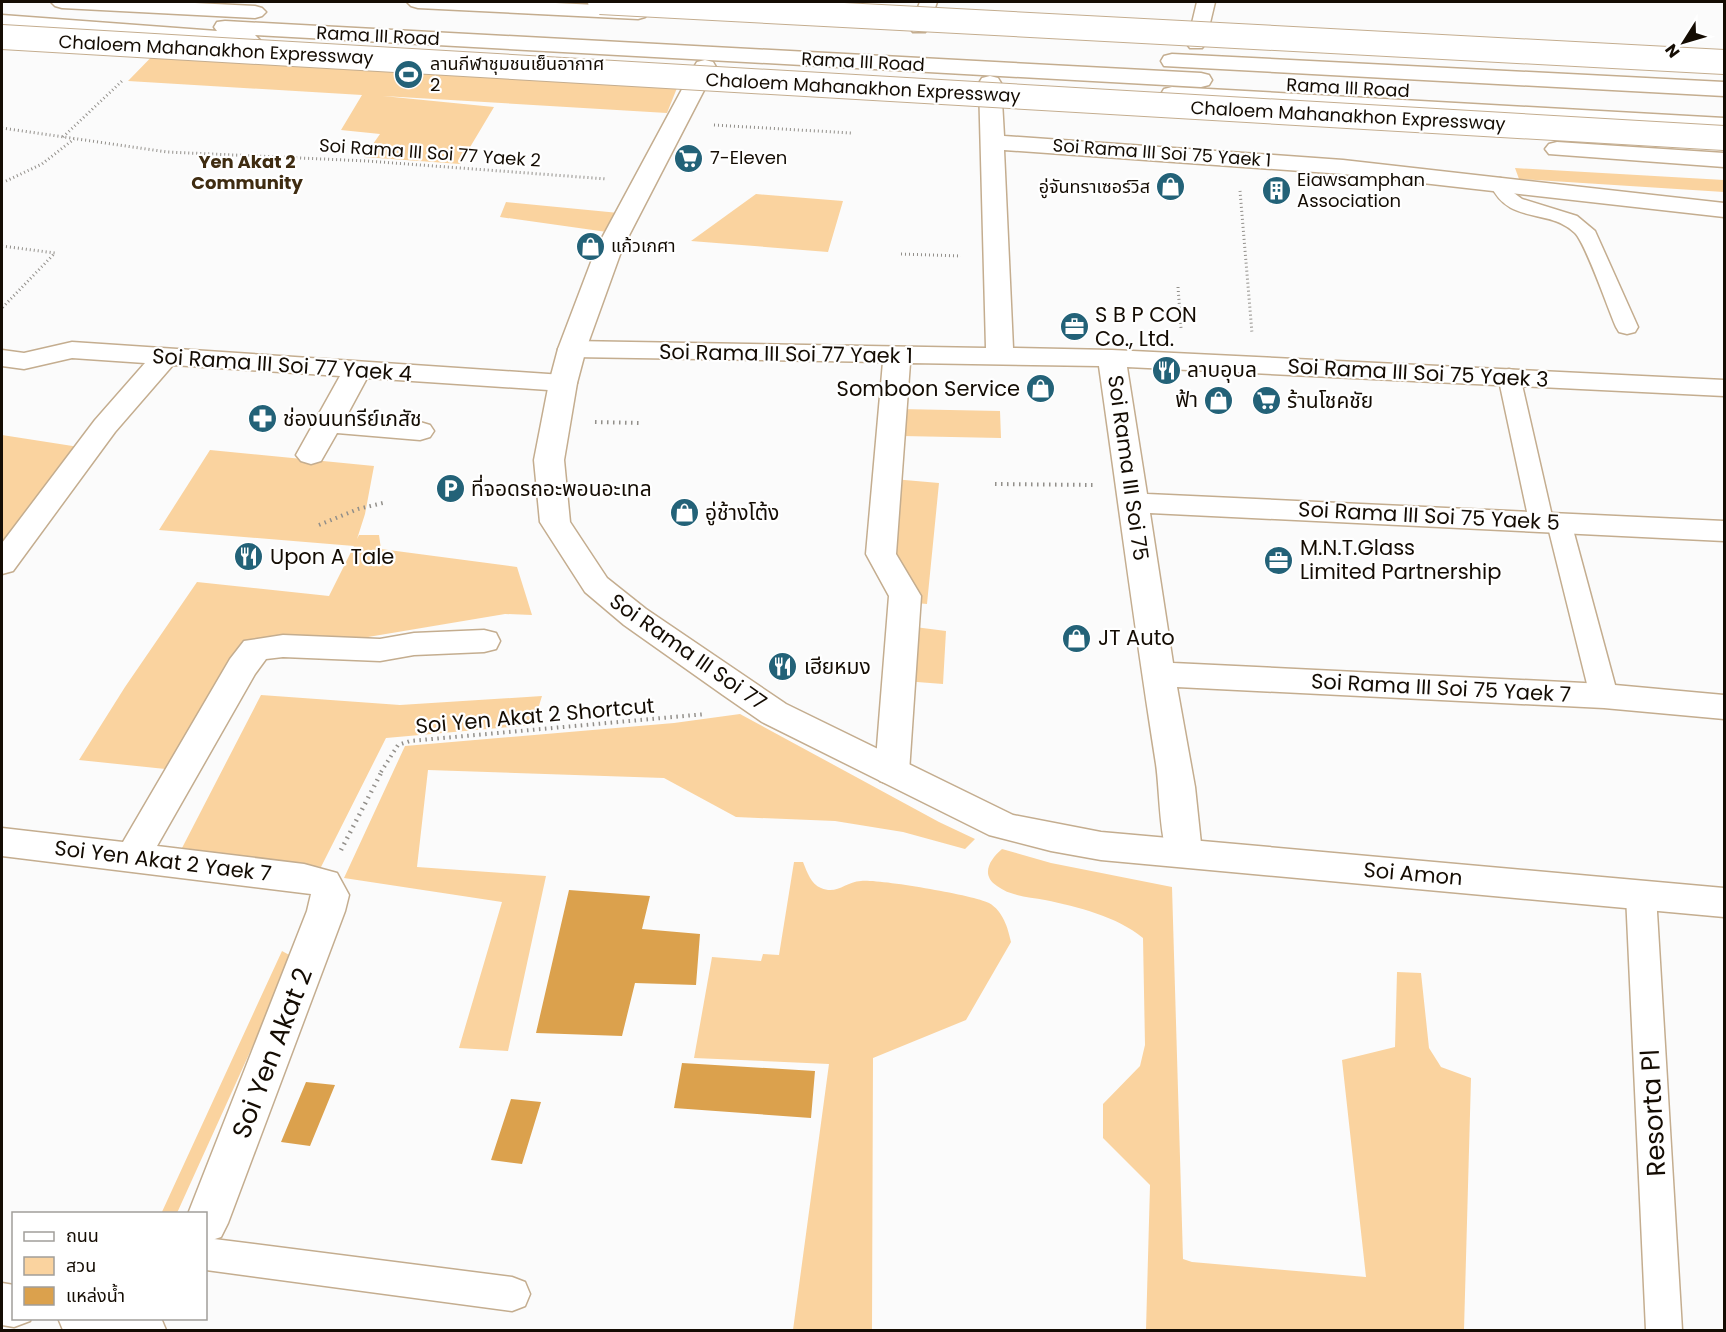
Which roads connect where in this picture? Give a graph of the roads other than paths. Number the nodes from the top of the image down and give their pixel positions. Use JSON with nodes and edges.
{"nodes":[{"id":1,"x":62,"y":2,"type":"edge"},
{"id":2,"x":418,"y":2,"type":"edge"},
{"id":3,"x":600,"y":2,"type":"edge"},
{"id":4,"x":928,"y":2,"type":"edge"},
{"id":5,"x":1206,"y":2,"type":"edge"},
{"id":6,"x":510,"y":4,"type":"edge"},
{"id":7,"x":719,"y":9,"type":"edge"},
{"id":8,"x":2,"y":15,"type":"edge"},
{"id":9,"x":2,"y":21,"type":"edge"},
{"id":10,"x":919,"y":28,"type":"junction"},
{"id":11,"x":2,"y":39,"type":"edge"},
{"id":12,"x":1196,"y":44,"type":"junction"},
{"id":13,"x":274,"y":48,"type":"junction"},
{"id":14,"x":1725,"y":62,"type":"edge"},
{"id":15,"x":705,"y":67,"type":"junction"},
{"id":16,"x":1725,"y":71,"type":"edge"},
{"id":17,"x":990,"y":83,"type":"junction"},
{"id":18,"x":1725,"y":90,"type":"edge"},
{"id":19,"x":601,"y":94,"type":"dead end"},
{"id":20,"x":706,"y":100,"type":"dead end"},
{"id":21,"x":1725,"y":108,"type":"edge"},
{"id":22,"x":667,"y":110,"type":"junction"},
{"id":23,"x":975,"y":116,"type":"dead end"},
{"id":24,"x":1010,"y":118,"type":"dead end"},
{"id":25,"x":1725,"y":125,"type":"edge"},
{"id":26,"x":1299,"y":135,"type":"dead end"},
{"id":27,"x":1725,"y":138,"type":"edge"},
{"id":28,"x":993,"y":142,"type":"junction"},
{"id":29,"x":1725,"y":160,"type":"edge"},
{"id":30,"x":1500,"y":184,"type":"junction"},
{"id":31,"x":1725,"y":210,"type":"edge"},
{"id":32,"x":1626,"y":327,"type":"dead end"},
{"id":33,"x":572,"y":349,"type":"junction"},
{"id":34,"x":897,"y":356,"type":"junction"},
{"id":35,"x":1000,"y":356,"type":"junction"},
{"id":36,"x":2,"y":358,"type":"edge"},
{"id":37,"x":164,"y":358,"type":"junction"},
{"id":38,"x":1112,"y":358,"type":"junction"},
{"id":39,"x":357,"y":370,"type":"junction"},
{"id":40,"x":1509,"y":376,"type":"junction"},
{"id":41,"x":563,"y":383,"type":"junction"},
{"id":42,"x":1725,"y":388,"type":"edge"},
{"id":43,"x":327,"y":424,"type":"junction"},
{"id":44,"x":420,"y":431,"type":"dead end"},
{"id":45,"x":311,"y":455,"type":"dead end"},
{"id":46,"x":1131,"y":494,"type":"junction"},
{"id":47,"x":1550,"y":522,"type":"junction"},
{"id":48,"x":1725,"y":531,"type":"edge"},
{"id":49,"x":2,"y":564,"type":"edge"},
{"id":50,"x":484,"y":641,"type":"dead end"},
{"id":51,"x":1158,"y":674,"type":"junction"},
{"id":52,"x":1604,"y":696,"type":"junction"},
{"id":53,"x":1725,"y":707,"type":"edge"},
{"id":54,"x":892,"y":772,"type":"junction"},
{"id":55,"x":2,"y":842,"type":"edge"},
{"id":56,"x":1101,"y":846,"type":"joint"},
{"id":57,"x":1184,"y":853,"type":"junction"},
{"id":58,"x":133,"y":857,"type":"junction"},
{"id":59,"x":324,"y":883,"type":"joint"},
{"id":60,"x":1641,"y":895,"type":"junction"},
{"id":61,"x":1725,"y":903,"type":"edge"},
{"id":62,"x":207,"y":1220,"type":"edge"},
{"id":63,"x":207,"y":1254,"type":"edge"},
{"id":64,"x":512,"y":1294,"type":"dead end"},
{"id":65,"x":91,"y":1320,"type":"edge"},
{"id":66,"x":144,"y":1330,"type":"edge"},
{"id":67,"x":1664,"y":1330,"type":"edge"}],
"edges":[{"from":1,"to":18,"type":"main road","name":"Rama III Road"},
{"from":2,"to":6,"type":"main road","name":"Rama III Road"},
{"from":3,"to":14,"type":"main road","bridge":true},
{"from":4,"to":10,"type":"lane"},
{"from":5,"to":12,"type":"lane"},
{"from":6,"to":7,"type":"main road","name":"Rama III Road"},
{"from":7,"to":10,"type":"main road","name":"Rama III Road"},
{"from":8,"to":21,"type":"main road","name":"Rama III Road"},
{"from":9,"to":13,"type":"main road","name":"Rama III Road"},
{"from":10,"to":12,"type":"main road","name":"Rama III Road"},
{"from":11,"to":13,"type":"main road","name":"Chaloem Mahanakhon Expressway","bridge":true},
{"from":11,"to":13,"type":"main road","name":"Rama III Road"},
{"from":12,"to":16,"type":"main road","name":"Rama III Road"},
{"from":13,"to":15,"type":"main road","name":"Rama III Road"},
{"from":13,"to":19,"type":"main road","bridge":true},
{"from":13,"to":27,"type":"main road","name":"Chaloem Mahanakhon Expressway","bridge":true},
{"from":15,"to":17,"type":"main road","name":"Rama III Road"},
{"from":15,"to":22,"type":"main road","name":"Soi Rama III Soi 77"},
{"from":17,"to":25,"type":"main road","name":"Rama III Road"},
{"from":17,"to":28,"type":"main road"},
{"from":20,"to":22,"type":"main road"},
{"from":22,"to":33,"type":"main road","name":"Soi Rama III Soi 77"},
{"from":23,"to":24,"type":"main road"},
{"from":26,"to":29,"type":"main road"},
{"from":28,"to":30,"type":"main road","name":"Soi Rama III Soi 75 Yaek 1"},
{"from":28,"to":35,"type":"main road"},
{"from":30,"to":31,"type":"main road","name":"Soi Rama III Soi 75 Yaek 1"},
{"from":30,"to":32,"type":"lane"},
{"from":33,"to":34,"type":"main road","name":"Soi Rama III Soi 77 Yaek 1"},
{"from":33,"to":41,"type":"main road","name":"Soi Rama III Soi 77"},
{"from":34,"to":35,"type":"main road","name":"Soi Rama III Soi 77 Yaek 1"},
{"from":34,"to":54,"type":"main road"},
{"from":35,"to":38,"type":"main road","name":"Soi Rama III Soi 75"},
{"from":36,"to":37,"type":"main road","name":"Soi Rama III Soi 77 Yaek 4"},
{"from":37,"to":39,"type":"main road","name":"Soi Rama III Soi 77 Yaek 4"},
{"from":37,"to":49,"type":"main road"},
{"from":38,"to":40,"type":"main road","name":"Soi Rama III Soi 75 Yaek 3"},
{"from":38,"to":46,"type":"main road","name":"Soi Rama III Soi 75"},
{"from":39,"to":41,"type":"main road","name":"Soi Rama III Soi 77 Yaek 4"},
{"from":39,"to":43,"type":"main road"},
{"from":40,"to":42,"type":"main road","name":"Soi Rama III Soi 75 Yaek 3"},
{"from":40,"to":47,"type":"lane"},
{"from":41,"to":54,"type":"main road","name":"Soi Rama III Soi 77"},
{"from":43,"to":44,"type":"main road"},
{"from":43,"to":45,"type":"main road"},
{"from":46,"to":47,"type":"main road","name":"Soi Rama III Soi 75 Yaek 5"},
{"from":46,"to":51,"type":"main road","name":"Soi Rama III Soi 75"},
{"from":47,"to":48,"type":"main road","name":"Soi Rama III Soi 75 Yaek 5"},
{"from":47,"to":52,"type":"lane"},
{"from":50,"to":58,"type":"main road"},
{"from":51,"to":52,"type":"main road","name":"Soi Rama III Soi 75 Yaek 7"},
{"from":51,"to":57,"type":"main road","name":"Soi Rama III Soi 75"},
{"from":52,"to":53,"type":"main road","name":"Soi Rama III Soi 75 Yaek 7"},
{"from":54,"to":56,"type":"main road","name":"Soi Rama III Soi 77"},
{"from":55,"to":58,"type":"main road","name":"Soi Yen Akat 2 Yaek 7"},
{"from":56,"to":57,"type":"main road","name":"Soi Amon"},
{"from":57,"to":60,"type":"main road","name":"Soi Amon"},
{"from":58,"to":59,"type":"main road","name":"Soi Yen Akat 2 Yaek 7"},
{"from":59,"to":62,"type":"main road","name":"Soi Yen Akat 2"},
{"from":60,"to":61,"type":"main road","name":"Soi Amon"},
{"from":60,"to":67,"type":"lane","name":"Resorta Pl"},
{"from":63,"to":64,"type":"lane"},
{"from":65,"to":66,"type":"main road"}]}
